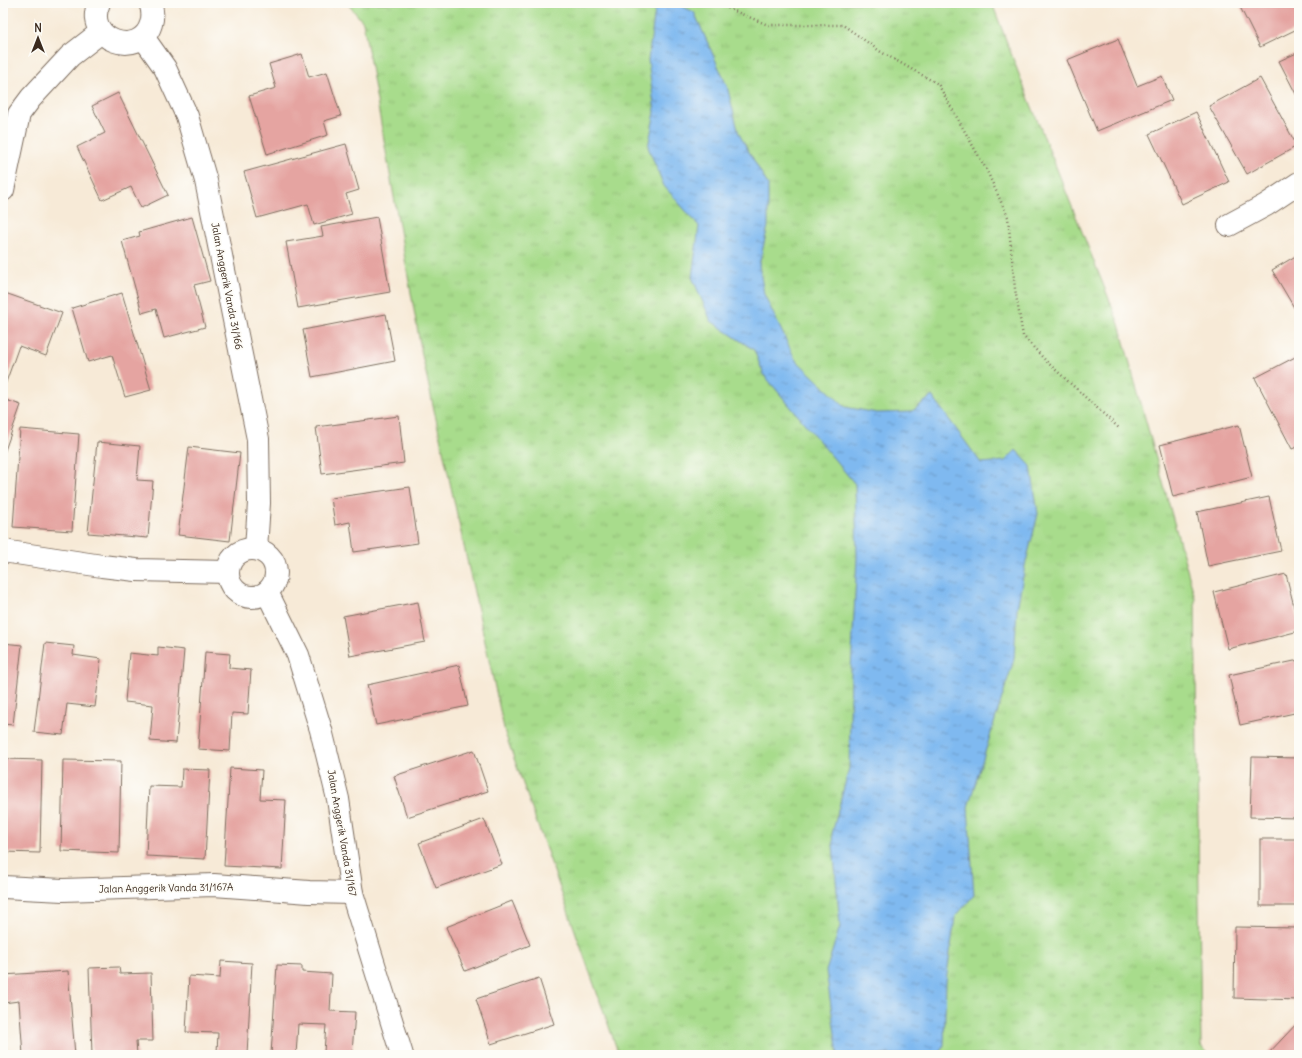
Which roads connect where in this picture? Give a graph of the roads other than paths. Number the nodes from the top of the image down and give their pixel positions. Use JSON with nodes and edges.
{"nodes":[{"id":1,"x":98,"y":3,"type":"edge"},
{"id":2,"x":150,"y":3,"type":"edge"},
{"id":3,"x":101,"y":32,"type":"junction"},
{"id":4,"x":143,"y":37,"type":"junction"},
{"id":5,"x":1299,"y":183,"type":"edge"},
{"id":6,"x":3,"y":190,"type":"edge"},
{"id":7,"x":1229,"y":225,"type":"dead end"},
{"id":8,"x":256,"y":548,"type":"junction"},
{"id":9,"x":3,"y":551,"type":"edge"},
{"id":10,"x":228,"y":572,"type":"junction"},
{"id":11,"x":267,"y":592,"type":"junction"},
{"id":12,"x":3,"y":887,"type":"edge"},
{"id":13,"x":352,"y":893,"type":"junction"},
{"id":14,"x":402,"y":1055,"type":"edge"}],
"edges":[{"from":1,"to":3,"type":"street"},
{"from":2,"to":4,"type":"street"},
{"from":3,"to":4,"type":"street"},
{"from":3,"to":6,"type":"street"},
{"from":4,"to":8,"type":"street","name":"Jalan Anggerik Vanda 31/166"},
{"from":5,"to":7,"type":"street"},
{"from":8,"to":10,"type":"street"},
{"from":8,"to":11,"type":"street"},
{"from":9,"to":10,"type":"street"},
{"from":10,"to":11,"type":"street"},
{"from":11,"to":13,"type":"street","name":"Jalan Anggerik Vanda 31/167"},
{"from":12,"to":13,"type":"street","name":"Jalan Anggerik Vanda 31/167A"},
{"from":13,"to":14,"type":"street","name":"Jalan Anggerik Vanda 31/167"}]}
